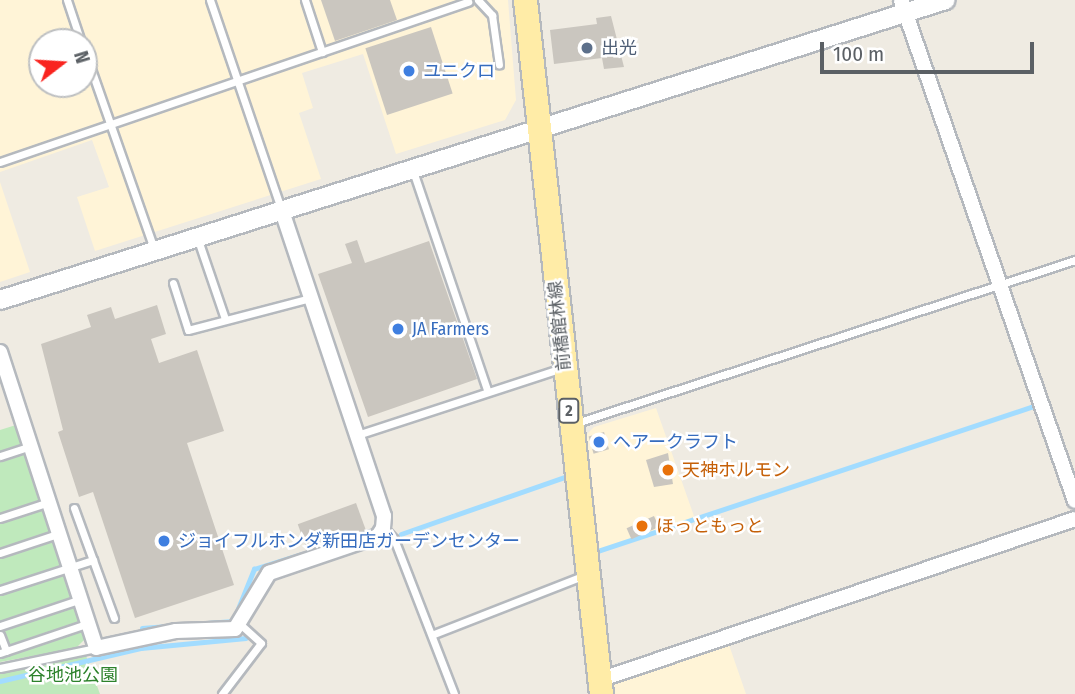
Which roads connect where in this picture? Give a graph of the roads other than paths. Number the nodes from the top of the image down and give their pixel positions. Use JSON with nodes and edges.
{"nodes":[{"id":1,"x":67,"y":0,"type":"edge"},
{"id":2,"x":210,"y":0,"type":"edge"},
{"id":3,"x":305,"y":0,"type":"edge"},
{"id":4,"x":478,"y":0,"type":"edge"},
{"id":5,"x":525,"y":0,"type":"edge"},
{"id":6,"x":946,"y":0,"type":"edge"},
{"id":7,"x":468,"y":2,"type":"dead end"},
{"id":8,"x":904,"y":7,"type":"edge"},
{"id":9,"x":77,"y":28,"type":"edge"},
{"id":10,"x":322,"y":52,"type":"junction"},
{"id":11,"x":499,"y":65,"type":"dead end"},
{"id":12,"x":238,"y":81,"type":"junction"},
{"id":13,"x":98,"y":90,"type":"edge"},
{"id":14,"x":110,"y":125,"type":"junction"},
{"id":15,"x":537,"y":128,"type":"junction"},
{"id":16,"x":0,"y":162,"type":"edge"},
{"id":17,"x":412,"y":167,"type":"junction"},
{"id":18,"x":281,"y":208,"type":"junction"},
{"id":19,"x":197,"y":235,"type":"junction"},
{"id":20,"x":154,"y":249,"type":"junction"},
{"id":21,"x":1075,"y":260,"type":"edge"},
{"id":22,"x":173,"y":283,"type":"dead end"},
{"id":23,"x":1000,"y":286,"type":"junction"},
{"id":24,"x":311,"y":298,"type":"junction"},
{"id":25,"x":0,"y":300,"type":"edge"},
{"id":26,"x":225,"y":319,"type":"junction"},
{"id":27,"x":0,"y":352,"type":"edge"},
{"id":28,"x":564,"y":368,"type":"junction"},
{"id":29,"x":487,"y":390,"type":"junction"},
{"id":30,"x":571,"y":425,"type":"junction"},
{"id":31,"x":357,"y":435,"type":"junction"},
{"id":32,"x":28,"y":447,"type":"junction"},
{"id":33,"x":0,"y":456,"type":"edge"},
{"id":34,"x":1075,"y":501,"type":"edge"},
{"id":35,"x":46,"y":503,"type":"junction"},
{"id":36,"x":74,"y":508,"type":"dead end"},
{"id":37,"x":0,"y":518,"type":"edge"},
{"id":38,"x":1075,"y":519,"type":"edge"},
{"id":39,"x":383,"y":528,"type":"junction"},
{"id":40,"x":57,"y":534,"type":"junction"},
{"id":41,"x":0,"y":553,"type":"edge"},
{"id":42,"x":93,"y":561,"type":"junction"},
{"id":43,"x":68,"y":568,"type":"junction"},
{"id":44,"x":588,"y":576,"type":"junction"},
{"id":45,"x":0,"y":590,"type":"edge"},
{"id":46,"x":78,"y":600,"type":"junction"},
{"id":47,"x":114,"y":618,"type":"dead end"},
{"id":48,"x":86,"y":624,"type":"junction"},
{"id":49,"x":241,"y":625,"type":"junction"},
{"id":50,"x":0,"y":626,"type":"edge"},
{"id":51,"x":434,"y":634,"type":"junction"},
{"id":52,"x":0,"y":635,"type":"edge"},
{"id":53,"x":96,"y":648,"type":"junction"},
{"id":54,"x":3,"y":652,"type":"edge"},
{"id":55,"x":0,"y":668,"type":"edge"},
{"id":56,"x":600,"y":687,"type":"edge"},
{"id":57,"x":222,"y":694,"type":"edge"},
{"id":58,"x":454,"y":694,"type":"edge"}],
"edges":[{"from":1,"to":9,"type":"lane"},
{"from":2,"to":12,"type":"lane"},
{"from":3,"to":10,"type":"lane"},
{"from":4,"to":11,"type":"lane"},
{"from":5,"to":15,"type":"main road","name":"前橋館林線","number":"2"},
{"from":6,"to":8,"type":"street"},
{"from":7,"to":10,"type":"lane"},
{"from":8,"to":15,"type":"street"},
{"from":8,"to":23,"type":"street"},
{"from":10,"to":12,"type":"lane"},
{"from":12,"to":14,"type":"lane"},
{"from":12,"to":18,"type":"lane"},
{"from":13,"to":14,"type":"lane"},
{"from":14,"to":16,"type":"lane"},
{"from":14,"to":20,"type":"lane"},
{"from":15,"to":17,"type":"street"},
{"from":15,"to":28,"type":"main road","name":"前橋館林線","number":"2"},
{"from":17,"to":18,"type":"street"},
{"from":17,"to":29,"type":"lane"},
{"from":18,"to":19,"type":"street"},
{"from":18,"to":24,"type":"street"},
{"from":19,"to":20,"type":"street"},
{"from":19,"to":26,"type":"lane"},
{"from":20,"to":25,"type":"street"},
{"from":21,"to":23,"type":"lane"},
{"from":22,"to":26,"type":"lane"},
{"from":23,"to":30,"type":"lane"},
{"from":23,"to":34,"type":"street"},
{"from":24,"to":26,"type":"lane"},
{"from":24,"to":31,"type":"street"},
{"from":27,"to":32,"type":"street"},
{"from":28,"to":29,"type":"lane"},
{"from":28,"to":30,"type":"main road","name":"前橋館林線","number":"2"},
{"from":29,"to":31,"type":"lane"},
{"from":30,"to":44,"type":"main road","name":"前橋館林線","number":"2"},
{"from":31,"to":39,"type":"street"},
{"from":32,"to":33,"type":"lane"},
{"from":32,"to":35,"type":"street"},
{"from":35,"to":37,"type":"lane"},
{"from":35,"to":40,"type":"street"},
{"from":36,"to":42,"type":"lane"},
{"from":38,"to":56,"type":"street"},
{"from":39,"to":49,"type":"street"},
{"from":39,"to":51,"type":"lane"},
{"from":40,"to":41,"type":"lane"},
{"from":40,"to":43,"type":"street"},
{"from":42,"to":43,"type":"lane"},
{"from":42,"to":47,"type":"lane"},
{"from":43,"to":45,"type":"lane"},
{"from":43,"to":46,"type":"street"},
{"from":44,"to":51,"type":"lane"},
{"from":44,"to":56,"type":"main road","name":"前橋館林線","number":"2"},
{"from":46,"to":48,"type":"street"},
{"from":46,"to":50,"type":"lane"},
{"from":48,"to":53,"type":"street"},
{"from":48,"to":54,"type":"lane"},
{"from":49,"to":53,"type":"street"},
{"from":49,"to":57,"type":"lane"},
{"from":51,"to":58,"type":"lane"},
{"from":52,"to":54,"type":"lane"},
{"from":53,"to":55,"type":"lane"}]}
